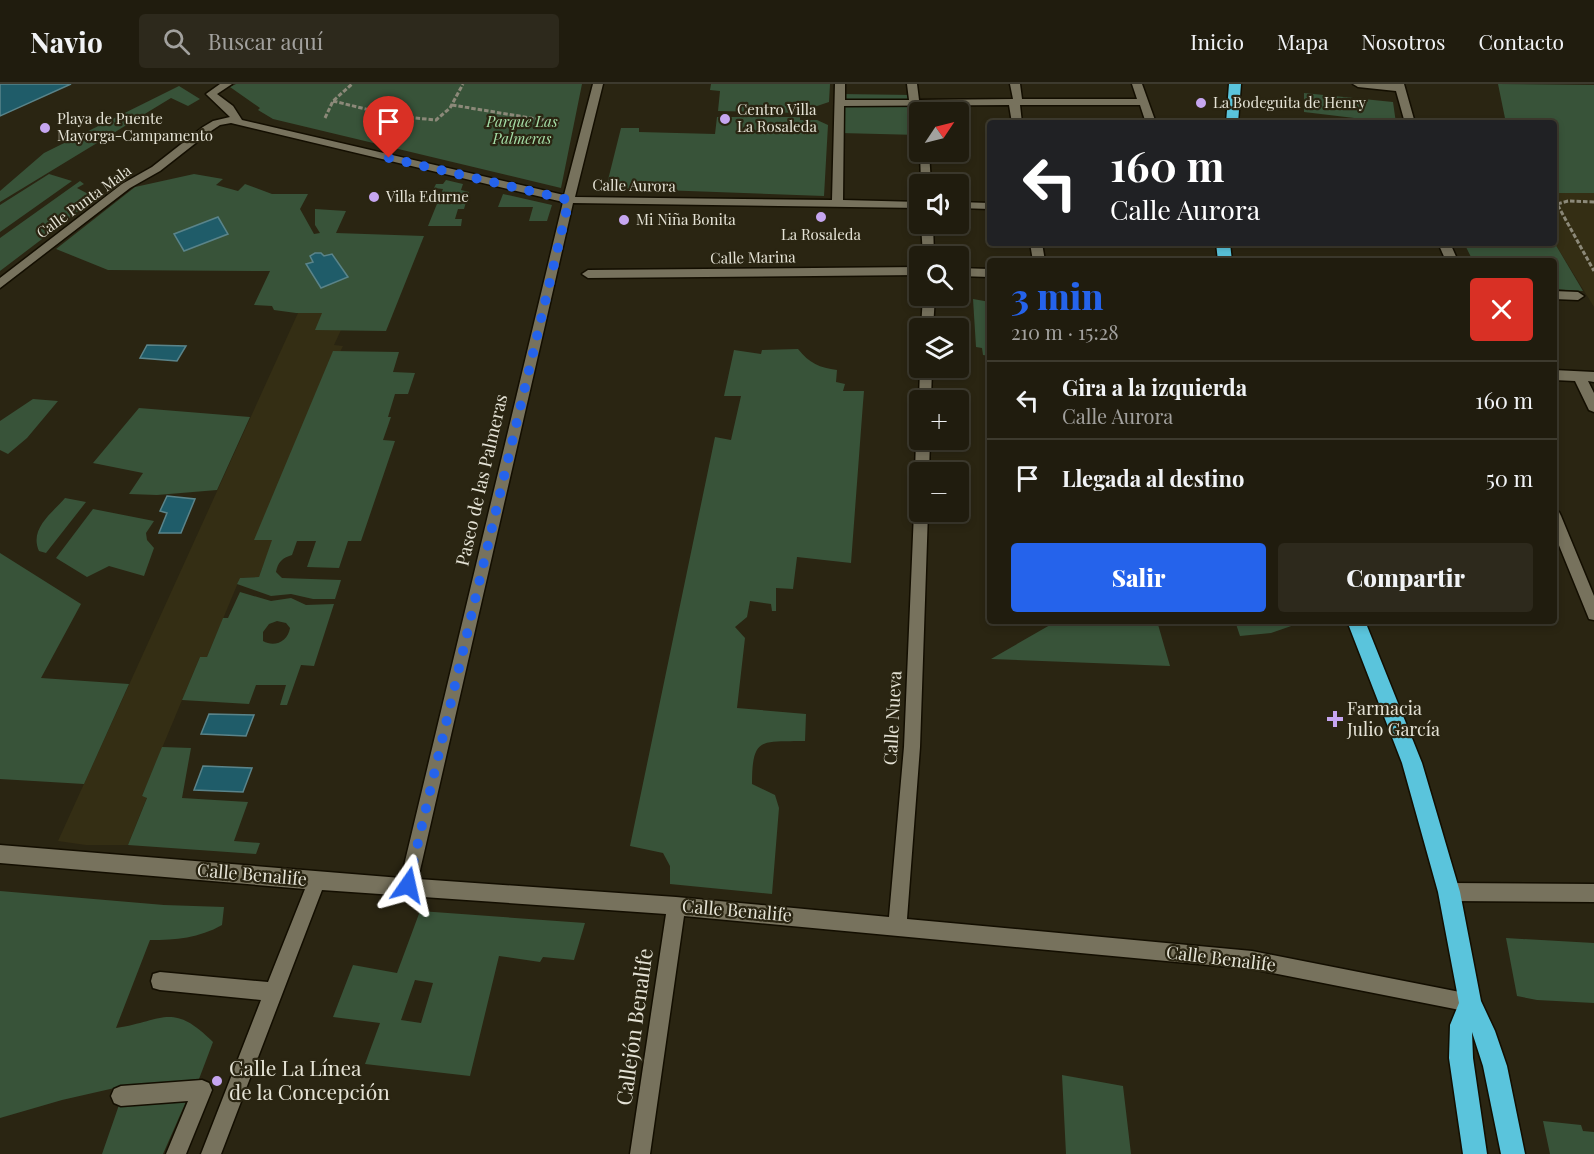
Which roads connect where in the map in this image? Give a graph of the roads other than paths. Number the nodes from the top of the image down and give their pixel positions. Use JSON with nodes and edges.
{"nodes":[{"id":1,"x":227,"y":84,"type":"edge"},
{"id":2,"x":598,"y":84,"type":"edge"},
{"id":3,"x":840,"y":84,"type":"edge"},
{"id":4,"x":912,"y":84,"type":"edge"},
{"id":5,"x":1015,"y":84,"type":"edge"},
{"id":6,"x":1137,"y":84,"type":"edge"},
{"id":7,"x":1235,"y":84,"type":"edge"},
{"id":8,"x":1358,"y":84,"type":"edge"},
{"id":9,"x":1400,"y":87,"type":"edge"},
{"id":10,"x":919,"y":102,"type":"edge"},
{"id":11,"x":1143,"y":102,"type":"junction"},
{"id":12,"x":840,"y":103,"type":"junction"},
{"id":13,"x":1016,"y":103,"type":"junction"},
{"id":14,"x":969,"y":104,"type":"edge"},
{"id":15,"x":909,"y":106,"type":"edge"},
{"id":16,"x":1017,"y":120,"type":"edge"},
{"id":17,"x":1150,"y":120,"type":"edge"},
{"id":18,"x":1233,"y":120,"type":"edge"},
{"id":19,"x":1409,"y":120,"type":"edge"},
{"id":20,"x":238,"y":121,"type":"junction"},
{"id":21,"x":215,"y":124,"type":"joint"},
{"id":22,"x":569,"y":200,"type":"junction"},
{"id":23,"x":837,"y":204,"type":"junction"},
{"id":24,"x":909,"y":205,"type":"edge"},
{"id":25,"x":969,"y":205,"type":"edge"},
{"id":26,"x":987,"y":206,"type":"edge"},
{"id":27,"x":909,"y":271,"type":"edge"},
{"id":28,"x":969,"y":272,"type":"edge"},
{"id":29,"x":987,"y":273,"type":"edge"},
{"id":30,"x":588,"y":274,"type":"dead end"},
{"id":31,"x":0,"y":284,"type":"edge"},
{"id":32,"x":1557,"y":295,"type":"edge"},
{"id":33,"x":1578,"y":296,"type":"dead end"},
{"id":34,"x":1557,"y":375,"type":"edge"},
{"id":35,"x":1580,"y":376,"type":"junction"},
{"id":36,"x":1594,"y":377,"type":"edge"},
{"id":37,"x":1594,"y":407,"type":"edge"},
{"id":38,"x":921,"y":522,"type":"edge"},
{"id":39,"x":1557,"y":523,"type":"edge"},
{"id":40,"x":1594,"y":614,"type":"edge"},
{"id":41,"x":1357,"y":624,"type":"edge"},
{"id":42,"x":0,"y":854,"type":"edge"},
{"id":43,"x":317,"y":881,"type":"junction"},
{"id":44,"x":408,"y":885,"type":"junction"},
{"id":45,"x":1449,"y":892,"type":"junction"},
{"id":46,"x":1594,"y":893,"type":"edge"},
{"id":47,"x":676,"y":906,"type":"junction"},
{"id":48,"x":897,"y":926,"type":"junction"},
{"id":49,"x":160,"y":981,"type":"dead end"},
{"id":50,"x":275,"y":992,"type":"junction"},
{"id":51,"x":1470,"y":1003,"type":"junction"},
{"id":52,"x":121,"y":1096,"type":"dead end"},
{"id":53,"x":176,"y":1154,"type":"edge"},
{"id":54,"x":211,"y":1154,"type":"edge"},
{"id":55,"x":640,"y":1154,"type":"edge"},
{"id":56,"x":1475,"y":1154,"type":"edge"},
{"id":57,"x":1513,"y":1154,"type":"edge"}],
"edges":[{"from":1,"to":20,"type":"street"},
{"from":2,"to":22,"type":"street","name":"Paseo de las Palmeras"},
{"from":3,"to":12,"type":"street"},
{"from":4,"to":10,"type":"street"},
{"from":5,"to":13,"type":"street"},
{"from":6,"to":11,"type":"street"},
{"from":7,"to":18,"type":"highway"},
{"from":8,"to":9,"type":"street"},
{"from":9,"to":19,"type":"street"},
{"from":11,"to":13,"type":"street"},
{"from":11,"to":17,"type":"street"},
{"from":12,"to":15,"type":"street"},
{"from":12,"to":23,"type":"street"},
{"from":13,"to":14,"type":"street"},
{"from":13,"to":16,"type":"street"},
{"from":20,"to":21,"type":"street","name":"Calle Aurora"},
{"from":20,"to":22,"type":"street","name":"Calle Aurora"},
{"from":21,"to":31,"type":"street","name":"Calle Punta Mala"},
{"from":22,"to":23,"type":"street","name":"Calle Aurora"},
{"from":22,"to":44,"type":"street","name":"Paseo de las Palmeras"},
{"from":23,"to":24,"type":"street","name":"Calle Aurora"},
{"from":25,"to":26,"type":"street"},
{"from":27,"to":30,"type":"street","name":"Calle Marina"},
{"from":28,"to":29,"type":"street"},
{"from":32,"to":33,"type":"street"},
{"from":34,"to":35,"type":"street"},
{"from":35,"to":36,"type":"street"},
{"from":35,"to":37,"type":"street"},
{"from":38,"to":48,"type":"street","name":"Calle Nueva"},
{"from":39,"to":40,"type":"street"},
{"from":41,"to":45,"type":"highway"},
{"from":42,"to":43,"type":"street","name":"Calle Benalife"},
{"from":43,"to":44,"type":"street","name":"Calle Benalife"},
{"from":43,"to":50,"type":"street"},
{"from":44,"to":47,"type":"street","name":"Calle Benalife"},
{"from":45,"to":46,"type":"street"},
{"from":45,"to":51,"type":"highway"},
{"from":47,"to":48,"type":"street","name":"Calle Benalife"},
{"from":47,"to":55,"type":"street","name":"Callejón Benalife"},
{"from":48,"to":51,"type":"street","name":"Calle Benalife"},
{"from":49,"to":50,"type":"street"},
{"from":50,"to":54,"type":"street"},
{"from":51,"to":56,"type":"highway"},
{"from":51,"to":57,"type":"highway"},
{"from":52,"to":53,"type":"street"}]}
